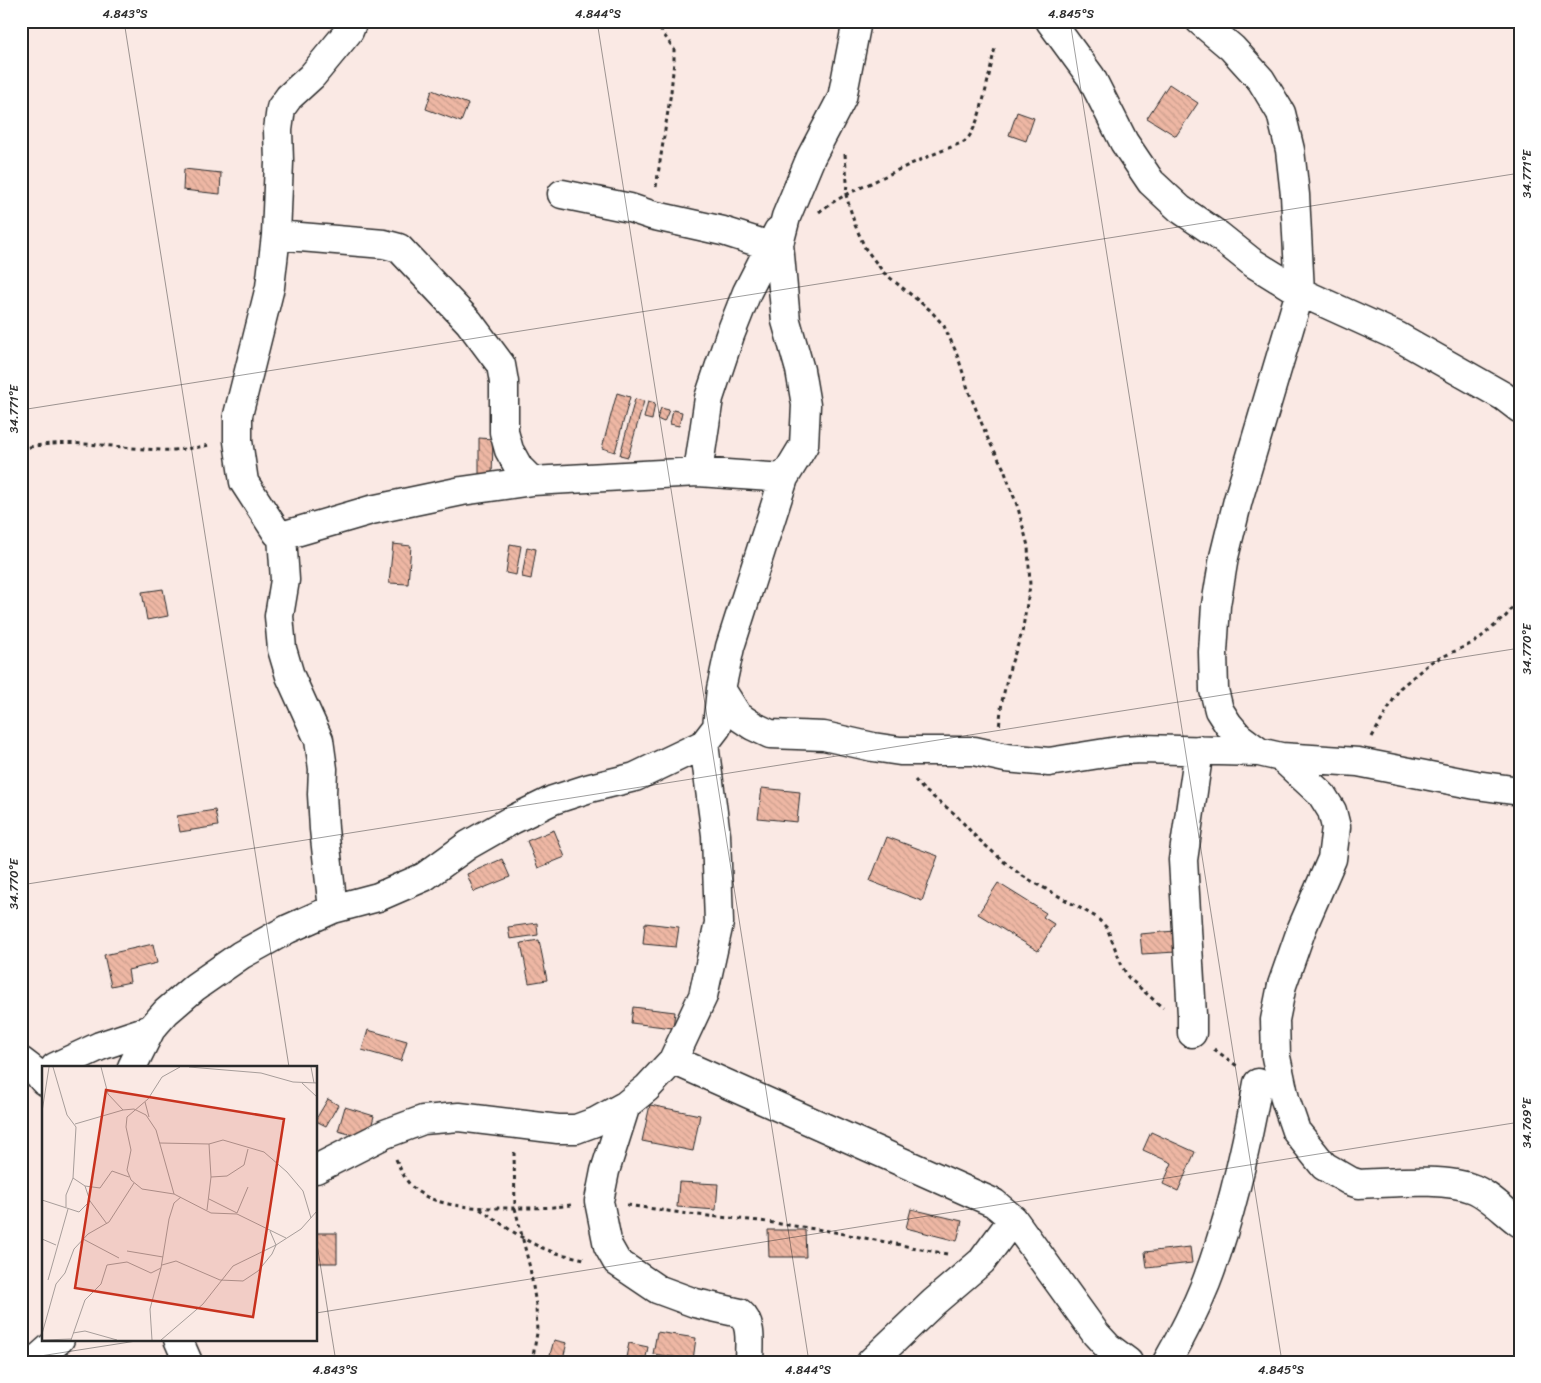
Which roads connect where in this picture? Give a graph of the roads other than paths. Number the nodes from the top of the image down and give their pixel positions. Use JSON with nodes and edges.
{"nodes":[{"id":1,"x":354,"y":21,"type":"edge"},
{"id":2,"x":857,"y":21,"type":"edge"},
{"id":3,"x":1050,"y":21,"type":"edge"},
{"id":4,"x":1200,"y":21,"type":"edge"},
{"id":5,"x":562,"y":194,"type":"dead end"},
{"id":6,"x":786,"y":217,"type":"junction"},
{"id":7,"x":276,"y":235,"type":"junction"},
{"id":8,"x":770,"y":246,"type":"junction"},
{"id":9,"x":1300,"y":292,"type":"junction"},
{"id":10,"x":1520,"y":409,"type":"edge"},
{"id":11,"x":698,"y":472,"type":"junction"},
{"id":12,"x":784,"y":478,"type":"junction"},
{"id":13,"x":532,"y":481,"type":"junction"},
{"id":14,"x":282,"y":536,"type":"junction"},
{"id":15,"x":721,"y":689,"type":"junction"},
{"id":16,"x":704,"y":744,"type":"junction"},
{"id":17,"x":1199,"y":750,"type":"junction"},
{"id":18,"x":1270,"y":754,"type":"junction"},
{"id":19,"x":1520,"y":791,"type":"edge"},
{"id":20,"x":333,"y":910,"type":"junction"},
{"id":21,"x":151,"y":1029,"type":"junction"},
{"id":22,"x":1192,"y":1033,"type":"road end"},
{"id":23,"x":673,"y":1060,"type":"junction"},
{"id":24,"x":52,"y":1066,"type":"edge"},
{"id":25,"x":132,"y":1066,"type":"edge"},
{"id":26,"x":1258,"y":1083,"type":"road end"},
{"id":27,"x":626,"y":1105,"type":"junction"},
{"id":28,"x":318,"y":1168,"type":"edge"},
{"id":29,"x":1013,"y":1218,"type":"junction"},
{"id":30,"x":1520,"y":1223,"type":"edge"},
{"id":31,"x":59,"y":1340,"type":"edge"},
{"id":32,"x":178,"y":1340,"type":"edge"},
{"id":33,"x":34,"y":1362,"type":"edge"},
{"id":34,"x":188,"y":1362,"type":"edge"},
{"id":35,"x":749,"y":1362,"type":"edge"},
{"id":36,"x":871,"y":1362,"type":"edge"},
{"id":37,"x":1128,"y":1362,"type":"edge"},
{"id":38,"x":1167,"y":1362,"type":"edge"}],
"edges":[{"from":1,"to":7,"type":"street"},
{"from":2,"to":6,"type":"street"},
{"from":3,"to":9,"type":"street"},
{"from":4,"to":9,"type":"street"},
{"from":5,"to":8,"type":"street"},
{"from":6,"to":8,"type":"street"},
{"from":6,"to":12,"type":"street"},
{"from":7,"to":13,"type":"street"},
{"from":7,"to":14,"type":"street"},
{"from":8,"to":11,"type":"street"},
{"from":9,"to":10,"type":"street"},
{"from":9,"to":18,"type":"street"},
{"from":11,"to":12,"type":"street"},
{"from":11,"to":13,"type":"street"},
{"from":12,"to":15,"type":"street"},
{"from":13,"to":14,"type":"street"},
{"from":14,"to":20,"type":"street"},
{"from":15,"to":16,"type":"street"},
{"from":15,"to":17,"type":"street"},
{"from":16,"to":20,"type":"street"},
{"from":16,"to":23,"type":"street"},
{"from":17,"to":18,"type":"street"},
{"from":17,"to":22,"type":"street"},
{"from":18,"to":19,"type":"street"},
{"from":18,"to":30,"type":"street"},
{"from":20,"to":21,"type":"street"},
{"from":21,"to":24,"type":"street"},
{"from":21,"to":25,"type":"street"},
{"from":23,"to":27,"type":"street"},
{"from":23,"to":29,"type":"street"},
{"from":26,"to":38,"type":"street"},
{"from":27,"to":28,"type":"street"},
{"from":27,"to":35,"type":"street"},
{"from":29,"to":36,"type":"street"},
{"from":29,"to":37,"type":"street"},
{"from":31,"to":33,"type":"street"},
{"from":32,"to":34,"type":"street"}]}
